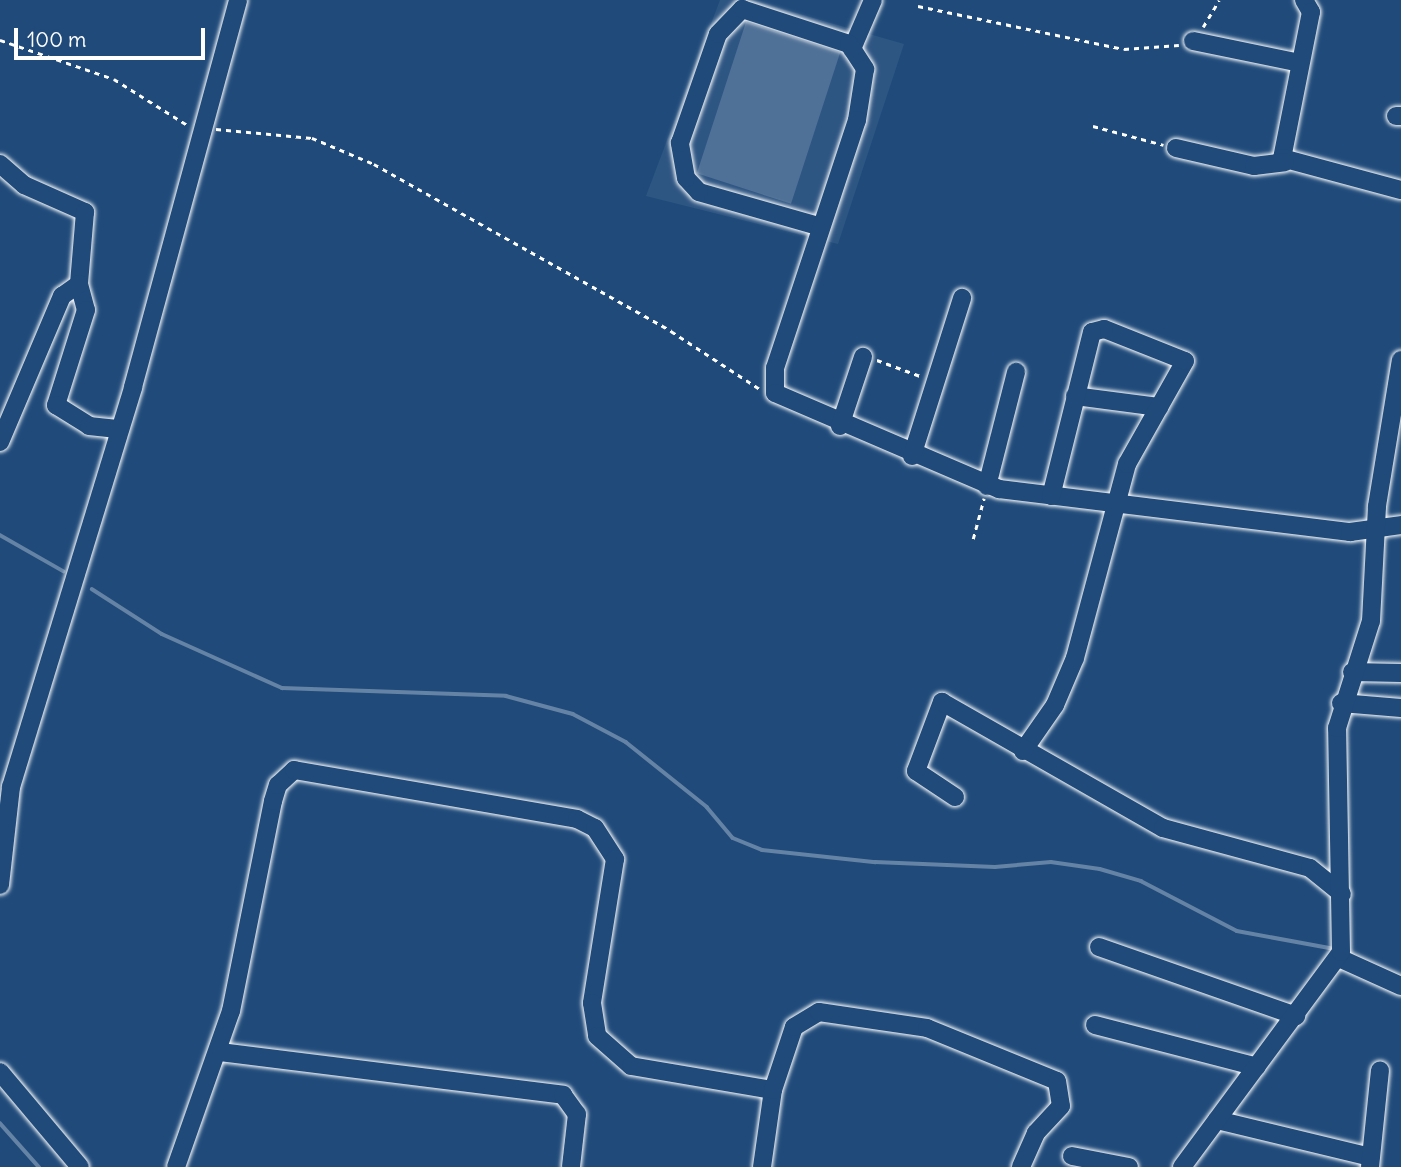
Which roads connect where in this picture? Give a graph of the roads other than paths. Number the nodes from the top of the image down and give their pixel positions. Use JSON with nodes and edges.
{"nodes":[{"id":1,"x":239,"y":0,"type":"edge"},
{"id":2,"x":873,"y":0,"type":"edge"},
{"id":3,"x":1304,"y":0,"type":"edge"},
{"id":4,"x":1193,"y":41,"type":"road end"},
{"id":5,"x":852,"y":50,"type":"junction"},
{"id":6,"x":1300,"y":63,"type":"junction"},
{"id":7,"x":1176,"y":148,"type":"road end"},
{"id":8,"x":1285,"y":162,"type":"junction"},
{"id":9,"x":0,"y":164,"type":"edge"},
{"id":10,"x":1401,"y":190,"type":"edge"},
{"id":11,"x":816,"y":232,"type":"junction"},
{"id":12,"x":79,"y":284,"type":"junction"},
{"id":13,"x":962,"y":298,"type":"dead end"},
{"id":14,"x":863,"y":356,"type":"road end"},
{"id":15,"x":1401,"y":360,"type":"edge"},
{"id":16,"x":1016,"y":372,"type":"dead end"},
{"id":17,"x":1074,"y":396,"type":"junction"},
{"id":18,"x":1159,"y":407,"type":"junction"},
{"id":19,"x":840,"y":426,"type":"junction"},
{"id":20,"x":120,"y":429,"type":"junction"},
{"id":21,"x":0,"y":442,"type":"edge"},
{"id":22,"x":912,"y":456,"type":"junction"},
{"id":23,"x":1121,"y":482,"type":"junction"},
{"id":24,"x":987,"y":486,"type":"junction"},
{"id":25,"x":1051,"y":496,"type":"junction"},
{"id":26,"x":1116,"y":503,"type":"junction"},
{"id":27,"x":1135,"y":506,"type":"junction"},
{"id":28,"x":1401,"y":525,"type":"edge"},
{"id":29,"x":1377,"y":529,"type":"junction"},
{"id":30,"x":1352,"y":672,"type":"junction"},
{"id":31,"x":1374,"y":673,"type":"junction"},
{"id":32,"x":1401,"y":673,"type":"edge"},
{"id":33,"x":1401,"y":683,"type":"edge"},
{"id":34,"x":1341,"y":704,"type":"junction"},
{"id":35,"x":1401,"y":708,"type":"edge"},
{"id":36,"x":1023,"y":751,"type":"junction"},
{"id":37,"x":955,"y":797,"type":"dead end"},
{"id":38,"x":5,"y":817,"type":"edge"},
{"id":39,"x":0,"y":885,"type":"edge"},
{"id":40,"x":1342,"y":894,"type":"junction"},
{"id":41,"x":1099,"y":947,"type":"dead end"},
{"id":42,"x":1339,"y":958,"type":"junction"},
{"id":43,"x":1401,"y":986,"type":"edge"},
{"id":44,"x":1296,"y":1016,"type":"junction"},
{"id":45,"x":1095,"y":1025,"type":"dead end"},
{"id":46,"x":220,"y":1052,"type":"junction"},
{"id":47,"x":1257,"y":1067,"type":"junction"},
{"id":48,"x":1380,"y":1071,"type":"dead end"},
{"id":49,"x":0,"y":1072,"type":"edge"},
{"id":50,"x":773,"y":1090,"type":"junction"},
{"id":51,"x":1217,"y":1120,"type":"junction"},
{"id":52,"x":1072,"y":1156,"type":"dead end"},
{"id":53,"x":1371,"y":1162,"type":"edge"},
{"id":54,"x":80,"y":1167,"type":"edge"},
{"id":55,"x":176,"y":1167,"type":"edge"},
{"id":56,"x":571,"y":1167,"type":"edge"},
{"id":57,"x":762,"y":1167,"type":"edge"},
{"id":58,"x":1021,"y":1167,"type":"edge"},
{"id":59,"x":1129,"y":1167,"type":"edge"},
{"id":60,"x":1182,"y":1167,"type":"edge"}],
"edges":[{"from":1,"to":20,"type":"street"},
{"from":2,"to":5,"type":"street"},
{"from":3,"to":6,"type":"street"},
{"from":4,"to":6,"type":"street"},
{"from":5,"to":11,"type":"street"},
{"from":5,"to":11,"type":"street"},
{"from":6,"to":8,"type":"street"},
{"from":7,"to":8,"type":"street"},
{"from":8,"to":10,"type":"street"},
{"from":9,"to":12,"type":"street"},
{"from":11,"to":19,"type":"street"},
{"from":12,"to":20,"type":"street"},
{"from":12,"to":21,"type":"street"},
{"from":13,"to":22,"type":"street"},
{"from":14,"to":19,"type":"street"},
{"from":15,"to":29,"type":"street"},
{"from":16,"to":24,"type":"street"},
{"from":17,"to":18,"type":"street"},
{"from":17,"to":18,"type":"street"},
{"from":17,"to":25,"type":"street"},
{"from":18,"to":23,"type":"street"},
{"from":19,"to":22,"type":"street"},
{"from":20,"to":38,"type":"street"},
{"from":22,"to":24,"type":"street"},
{"from":23,"to":26,"type":"street"},
{"from":23,"to":27,"type":"street"},
{"from":24,"to":25,"type":"street"},
{"from":25,"to":26,"type":"street"},
{"from":26,"to":27,"type":"street"},
{"from":26,"to":36,"type":"street"},
{"from":27,"to":29,"type":"street"},
{"from":28,"to":29,"type":"street"},
{"from":29,"to":30,"type":"street"},
{"from":30,"to":31,"type":"street"},
{"from":30,"to":34,"type":"street"},
{"from":31,"to":32,"type":"street"},
{"from":31,"to":33,"type":"street"},
{"from":34,"to":35,"type":"street"},
{"from":34,"to":40,"type":"street"},
{"from":36,"to":37,"type":"street"},
{"from":36,"to":40,"type":"street"},
{"from":38,"to":39,"type":"street"},
{"from":40,"to":42,"type":"street"},
{"from":41,"to":44,"type":"street"},
{"from":42,"to":43,"type":"street"},
{"from":42,"to":44,"type":"street"},
{"from":44,"to":47,"type":"street"},
{"from":45,"to":47,"type":"street"},
{"from":46,"to":50,"type":"street"},
{"from":46,"to":55,"type":"street"},
{"from":46,"to":56,"type":"street"},
{"from":47,"to":51,"type":"street"},
{"from":48,"to":53,"type":"street"},
{"from":49,"to":54,"type":"street"},
{"from":50,"to":57,"type":"street"},
{"from":50,"to":58,"type":"street"},
{"from":51,"to":53,"type":"street"},
{"from":51,"to":60,"type":"street"},
{"from":52,"to":59,"type":"street"}]}
